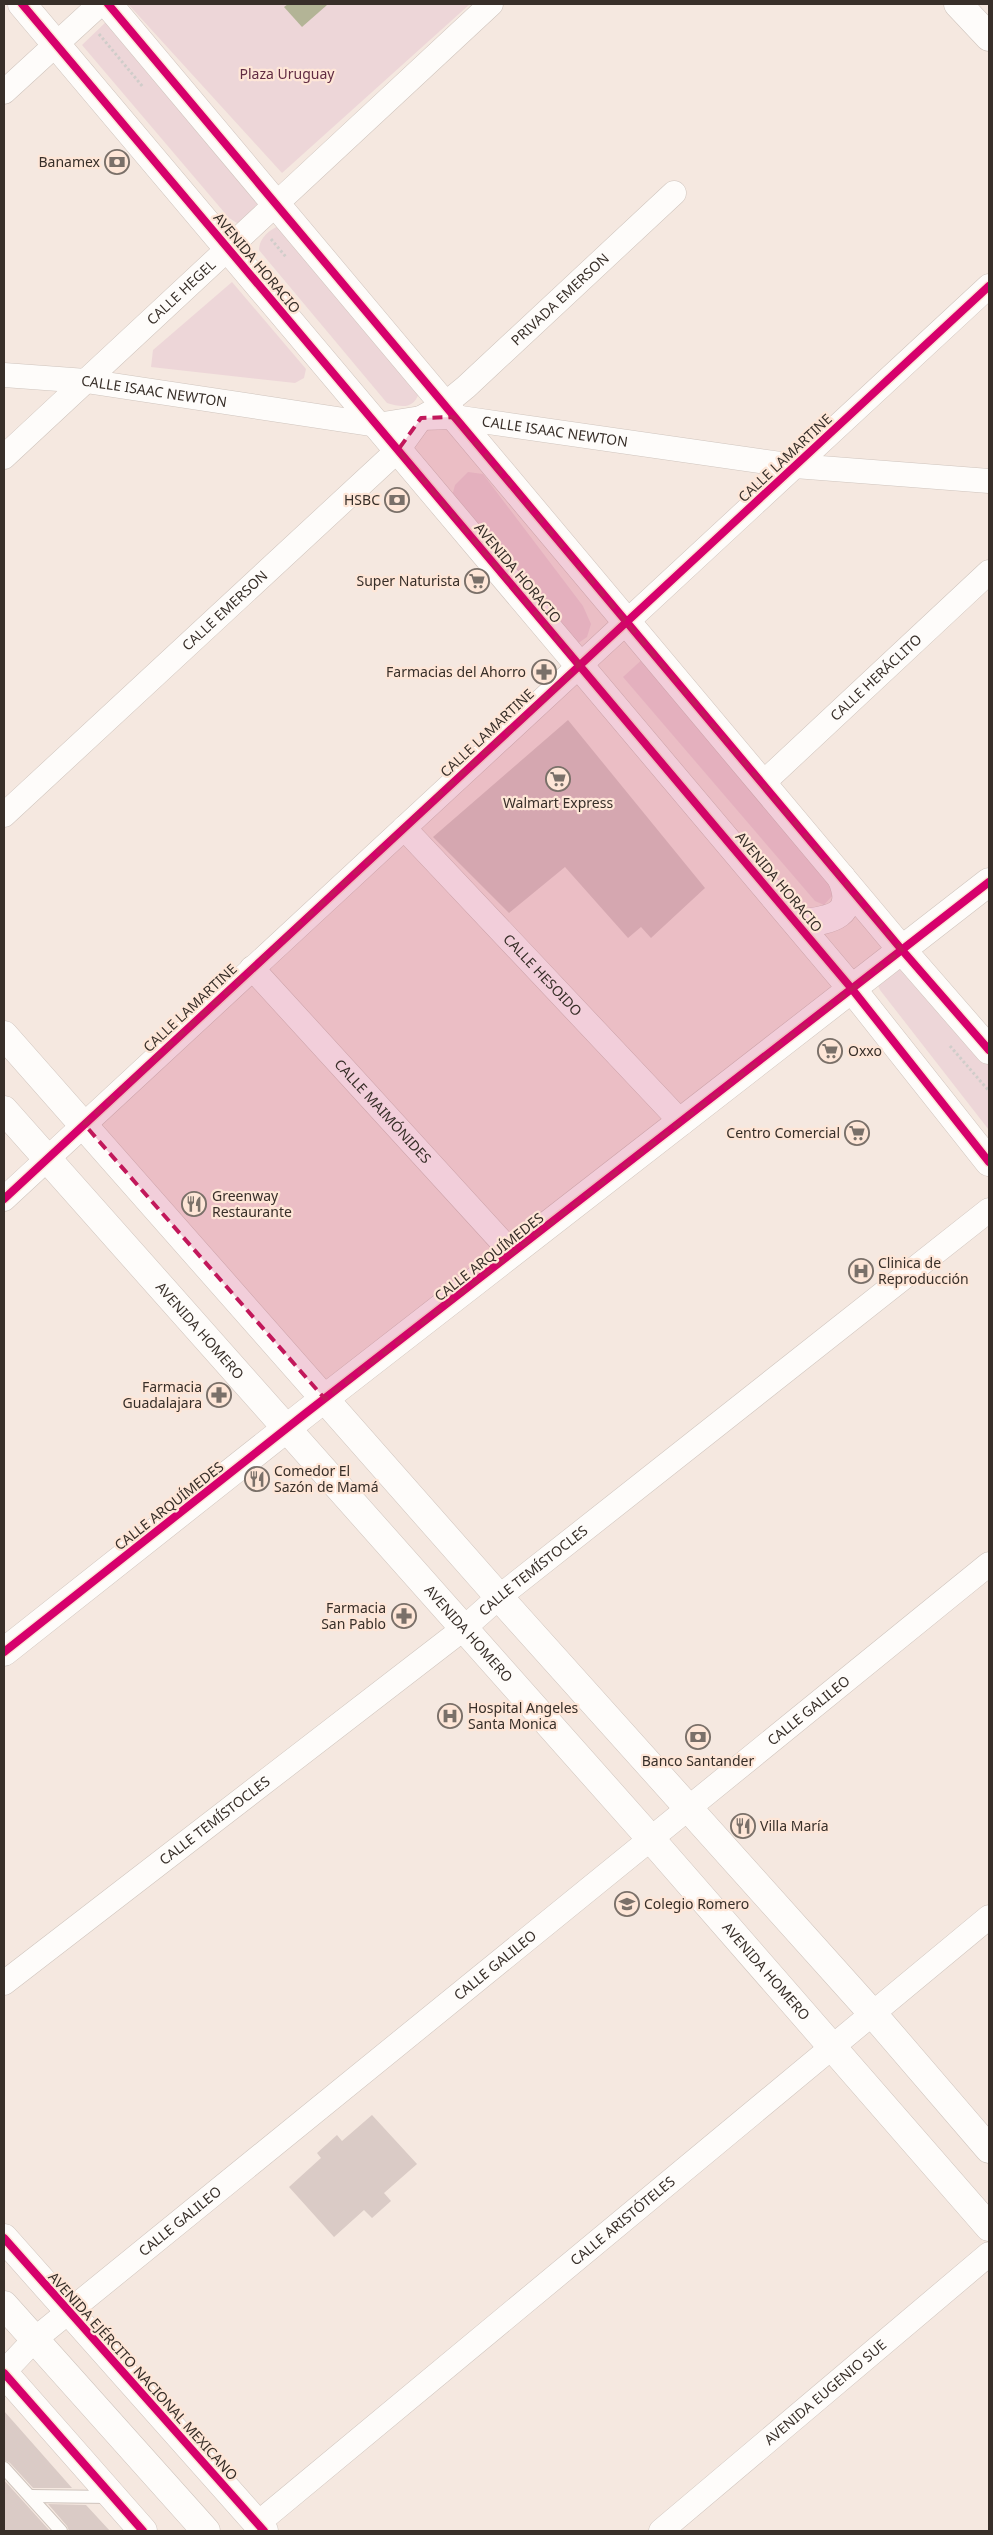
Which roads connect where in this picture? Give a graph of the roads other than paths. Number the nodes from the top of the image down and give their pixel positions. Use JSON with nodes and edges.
{"nodes":[{"id":1,"x":22,"y":4,"type":"edge"},
{"id":2,"x":100,"y":4,"type":"edge"},
{"id":3,"x":108,"y":4,"type":"edge"},
{"id":4,"x":492,"y":4,"type":"edge"},
{"id":5,"x":958,"y":4,"type":"edge"},
{"id":6,"x":989,"y":37,"type":"edge"},
{"id":7,"x":56,"y":44,"type":"junction"},
{"id":8,"x":4,"y":92,"type":"edge"},
{"id":9,"x":674,"y":193,"type":"dead end"},
{"id":10,"x":276,"y":204,"type":"junction"},
{"id":11,"x":228,"y":248,"type":"junction"},
{"id":12,"x":989,"y":286,"type":"edge"},
{"id":13,"x":4,"y":376,"type":"edge"},
{"id":14,"x":86,"y":381,"type":"junction"},
{"id":15,"x":449,"y":411,"type":"junction"},
{"id":16,"x":421,"y":418,"type":"junction"},
{"id":17,"x":377,"y":425,"type":"junction"},
{"id":18,"x":398,"y":450,"type":"junction"},
{"id":19,"x":4,"y":457,"type":"edge"},
{"id":20,"x":795,"y":466,"type":"junction"},
{"id":21,"x":989,"y":480,"type":"edge"},
{"id":22,"x":989,"y":572,"type":"edge"},
{"id":23,"x":627,"y":622,"type":"junction"},
{"id":24,"x":579,"y":665,"type":"junction"},
{"id":25,"x":762,"y":784,"type":"junction"},
{"id":26,"x":4,"y":815,"type":"edge"},
{"id":27,"x":404,"y":828,"type":"junction"},
{"id":28,"x":841,"y":877,"type":"junction"},
{"id":29,"x":989,"y":882,"type":"edge"},
{"id":30,"x":798,"y":924,"type":"junction"},
{"id":31,"x":902,"y":950,"type":"junction"},
{"id":32,"x":252,"y":968,"type":"junction"},
{"id":33,"x":852,"y":989,"type":"junction"},
{"id":34,"x":4,"y":1036,"type":"edge"},
{"id":35,"x":989,"y":1050,"type":"edge"},
{"id":36,"x":4,"y":1110,"type":"edge"},
{"id":37,"x":682,"y":1123,"type":"junction"},
{"id":38,"x":84,"y":1124,"type":"junction"},
{"id":39,"x":47,"y":1159,"type":"junction"},
{"id":40,"x":989,"y":1162,"type":"edge"},
{"id":41,"x":4,"y":1199,"type":"edge"},
{"id":42,"x":989,"y":1210,"type":"edge"},
{"id":43,"x":514,"y":1254,"type":"junction"},
{"id":44,"x":326,"y":1399,"type":"junction"},
{"id":45,"x":288,"y":1428,"type":"junction"},
{"id":46,"x":989,"y":1564,"type":"edge"},
{"id":47,"x":499,"y":1597,"type":"junction"},
{"id":48,"x":463,"y":1629,"type":"junction"},
{"id":49,"x":4,"y":1652,"type":"edge"},
{"id":50,"x":689,"y":1806,"type":"junction"},
{"id":51,"x":650,"y":1838,"type":"junction"},
{"id":52,"x":989,"y":1918,"type":"edge"},
{"id":53,"x":4,"y":1983,"type":"edge"},
{"id":54,"x":873,"y":2014,"type":"junction"},
{"id":55,"x":832,"y":2047,"type":"junction"},
{"id":56,"x":989,"y":2150,"type":"edge"},
{"id":57,"x":989,"y":2228,"type":"edge"},
{"id":58,"x":4,"y":2238,"type":"edge"},
{"id":59,"x":989,"y":2254,"type":"edge"},
{"id":60,"x":4,"y":2305,"type":"edge"},
{"id":61,"x":68,"y":2312,"type":"junction"},
{"id":62,"x":35,"y":2339,"type":"junction"},
{"id":63,"x":4,"y":2373,"type":"edge"},
{"id":64,"x":6,"y":2473,"type":"edge"},
{"id":65,"x":30,"y":2496,"type":"junction"},
{"id":66,"x":112,"y":2497,"type":"junction"},
{"id":67,"x":260,"y":2528,"type":"edge"},
{"id":68,"x":61,"y":2531,"type":"edge"},
{"id":69,"x":143,"y":2531,"type":"edge"},
{"id":70,"x":206,"y":2531,"type":"edge"},
{"id":71,"x":661,"y":2531,"type":"edge"}],
"edges":[{"from":1,"to":7,"type":"street","name":"AVENIDA HORACIO"},
{"from":2,"to":7,"type":"street"},
{"from":3,"to":10,"type":"street"},
{"from":4,"to":10,"type":"street","name":"CALLE HEGEL"},
{"from":5,"to":6,"type":"street"},
{"from":7,"to":8,"type":"street"},
{"from":7,"to":11,"type":"street","name":"AVENIDA HORACIO"},
{"from":9,"to":15,"type":"street","name":"PRIVADA EMERSON"},
{"from":10,"to":11,"type":"street","name":"CALLE HEGEL"},
{"from":10,"to":15,"type":"street"},
{"from":11,"to":14,"type":"street","name":"CALLE HEGEL"},
{"from":11,"to":17,"type":"street","name":"AVENIDA HORACIO"},
{"from":12,"to":20,"type":"street","name":"CALLE LAMARTINE"},
{"from":13,"to":14,"type":"street","name":"CALLE ISAAC NEWTON"},
{"from":14,"to":17,"type":"street","name":"CALLE ISAAC NEWTON"},
{"from":14,"to":19,"type":"street","name":"CALLE HEGEL"},
{"from":15,"to":16,"type":"street","name":"CALLE ISAAC NEWTON"},
{"from":15,"to":20,"type":"street","name":"CALLE ISAAC NEWTON"},
{"from":15,"to":23,"type":"street"},
{"from":16,"to":17,"type":"street","name":"CALLE ISAAC NEWTON"},
{"from":16,"to":18,"type":"street","name":"CALLE EMERSON"},
{"from":17,"to":18,"type":"street","name":"AVENIDA HORACIO"},
{"from":18,"to":24,"type":"street","name":"AVENIDA HORACIO"},
{"from":18,"to":26,"type":"street","name":"CALLE EMERSON"},
{"from":20,"to":21,"type":"street","name":"CALLE ISAAC NEWTON"},
{"from":20,"to":23,"type":"street","name":"CALLE LAMARTINE"},
{"from":22,"to":25,"type":"street","name":"CALLE HERÁCLITO"},
{"from":23,"to":24,"type":"street","name":"CALLE LAMARTINE"},
{"from":23,"to":25,"type":"street"},
{"from":24,"to":27,"type":"street","name":"CALLE LAMARTINE"},
{"from":24,"to":30,"type":"street","name":"AVENIDA HORACIO"},
{"from":25,"to":28,"type":"street"},
{"from":27,"to":32,"type":"street","name":"CALLE LAMARTINE"},
{"from":27,"to":37,"type":"street","name":"CALLE HESOIDO"},
{"from":28,"to":30,"type":"street"},
{"from":28,"to":31,"type":"street"},
{"from":29,"to":31,"type":"street","name":"CALLE ARQUÍMEDES"},
{"from":30,"to":33,"type":"street","name":"AVENIDA HORACIO"},
{"from":31,"to":33,"type":"street","name":"CALLE ARQUÍMEDES"},
{"from":31,"to":35,"type":"street"},
{"from":32,"to":38,"type":"street","name":"CALLE LAMARTINE"},
{"from":32,"to":43,"type":"street","name":"CALLE MAIMÓNIDES"},
{"from":33,"to":37,"type":"street","name":"CALLE ARQUÍMEDES"},
{"from":33,"to":40,"type":"street","name":"AVENIDA HORACIO"},
{"from":34,"to":38,"type":"street"},
{"from":36,"to":39,"type":"street","name":"AVENIDA HOMERO"},
{"from":37,"to":43,"type":"street","name":"CALLE ARQUÍMEDES"},
{"from":38,"to":39,"type":"street","name":"CALLE LAMARTINE"},
{"from":38,"to":44,"type":"street"},
{"from":39,"to":41,"type":"street","name":"CALLE LAMARTINE"},
{"from":39,"to":45,"type":"street","name":"AVENIDA HOMERO"},
{"from":42,"to":47,"type":"street","name":"CALLE TEMÍSTOCLES"},
{"from":43,"to":44,"type":"street","name":"CALLE ARQUÍMEDES"},
{"from":44,"to":45,"type":"street","name":"CALLE ARQUÍMEDES"},
{"from":44,"to":47,"type":"street"},
{"from":45,"to":48,"type":"street","name":"AVENIDA HOMERO"},
{"from":45,"to":49,"type":"street","name":"CALLE ARQUÍMEDES"},
{"from":46,"to":50,"type":"street","name":"CALLE GALILEO"},
{"from":47,"to":48,"type":"street","name":"CALLE TEMÍSTOCLES"},
{"from":47,"to":50,"type":"street"},
{"from":48,"to":51,"type":"street","name":"AVENIDA HOMERO"},
{"from":48,"to":53,"type":"street","name":"CALLE TEMÍSTOCLES"},
{"from":50,"to":51,"type":"street","name":"CALLE GALILEO"},
{"from":50,"to":54,"type":"street"},
{"from":51,"to":55,"type":"street","name":"AVENIDA HOMERO"},
{"from":51,"to":61,"type":"street","name":"CALLE GALILEO"},
{"from":52,"to":54,"type":"street","name":"CALLE ARISTÓTELES"},
{"from":54,"to":55,"type":"street","name":"CALLE ARISTÓTELES"},
{"from":54,"to":56,"type":"street"},
{"from":55,"to":57,"type":"street","name":"AVENIDA HOMERO"},
{"from":55,"to":67,"type":"street","name":"CALLE ARISTÓTELES"},
{"from":58,"to":61,"type":"street","name":"AVENIDA EJÉRCITO NACIONAL MEXICANO"},
{"from":59,"to":71,"type":"street","name":"AVENIDA EUGENIO SUE"},
{"from":60,"to":62,"type":"street"},
{"from":61,"to":62,"type":"street","name":"CALLE GALILEO"},
{"from":61,"to":67,"type":"street","name":"AVENIDA EJÉRCITO NACIONAL MEXICANO"},
{"from":62,"to":63,"type":"street","name":"CALLE GALILEO"},
{"from":62,"to":70,"type":"street"},
{"from":63,"to":66,"type":"street"},
{"from":64,"to":65,"type":"lane"},
{"from":65,"to":66,"type":"lane"},
{"from":65,"to":68,"type":"lane"},
{"from":66,"to":69,"type":"street"}]}
